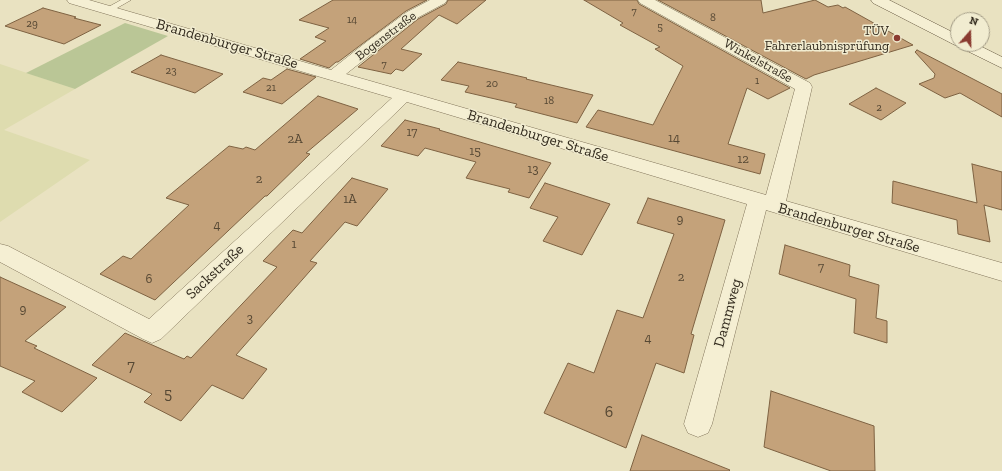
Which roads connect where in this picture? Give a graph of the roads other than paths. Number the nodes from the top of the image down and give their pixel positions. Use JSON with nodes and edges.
{"nodes":[{"id":1,"x":74,"y":0,"type":"edge"},
{"id":2,"x":126,"y":0,"type":"edge"},
{"id":3,"x":440,"y":0,"type":"edge"},
{"id":4,"x":646,"y":0,"type":"edge"},
{"id":5,"x":878,"y":0,"type":"edge"},
{"id":6,"x":107,"y":10,"type":"junction"},
{"id":7,"x":950,"y":37,"type":"edge"},
{"id":8,"x":980,"y":52,"type":"edge"},
{"id":9,"x":1002,"y":63,"type":"edge"},
{"id":10,"x":335,"y":76,"type":"junction"},
{"id":11,"x":404,"y":96,"type":"junction"},
{"id":12,"x":766,"y":203,"type":"junction"},
{"id":13,"x":0,"y":252,"type":"edge"},
{"id":14,"x":1002,"y":272,"type":"edge"},
{"id":15,"x":698,"y":424,"type":"dead end"}],
"edges":[{"from":1,"to":6,"type":"street","name":"Brandenburger Straße"},
{"from":2,"to":6,"type":"lane"},
{"from":3,"to":10,"type":"street","name":"Bogenstraße"},
{"from":4,"to":12,"type":"street","name":"Winkelstraße"},
{"from":5,"to":7,"type":"street"},
{"from":6,"to":10,"type":"street","name":"Brandenburger Straße"},
{"from":8,"to":9,"type":"street"},
{"from":10,"to":11,"type":"street","name":"Brandenburger Straße"},
{"from":11,"to":12,"type":"street","name":"Brandenburger Straße"},
{"from":11,"to":13,"type":"street","name":"Sackstraße"},
{"from":12,"to":14,"type":"street","name":"Brandenburger Straße"},
{"from":12,"to":15,"type":"street","name":"Dammweg"}]}
